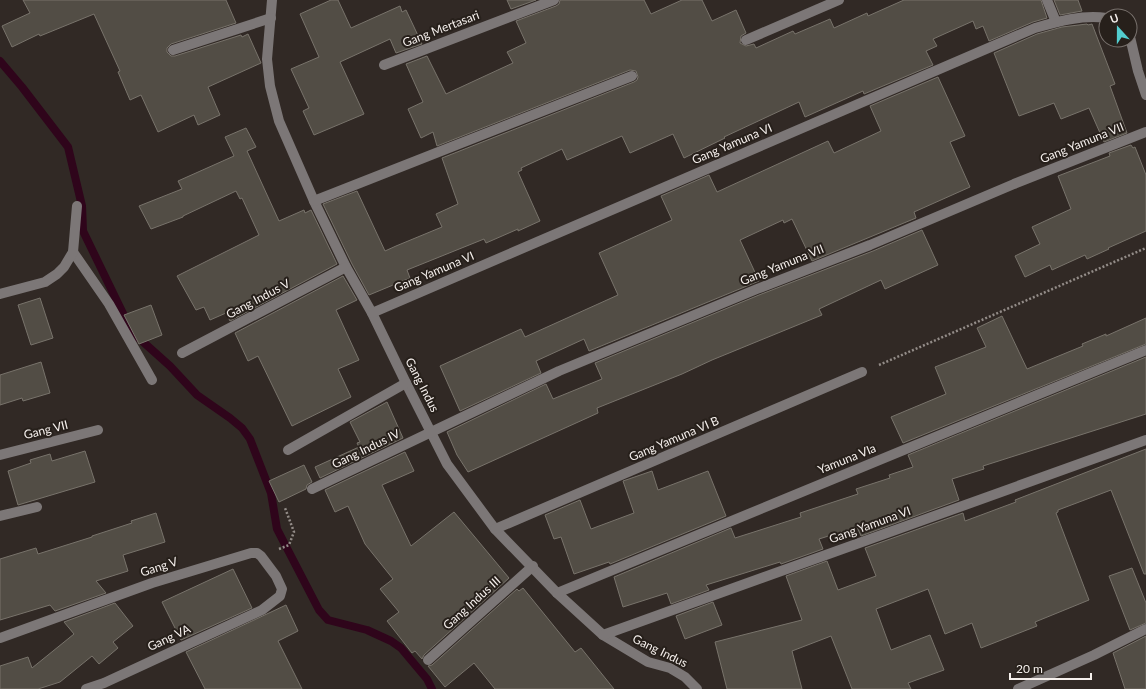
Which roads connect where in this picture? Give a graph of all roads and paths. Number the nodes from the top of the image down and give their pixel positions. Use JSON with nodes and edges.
{"nodes":[{"id":1,"x":272,"y":0,"type":"edge"},
{"id":2,"x":553,"y":0,"type":"edge"},
{"id":3,"x":839,"y":0,"type":"edge"},
{"id":4,"x":1047,"y":0,"type":"edge"},
{"id":5,"x":1098,"y":16,"type":"edge"},
{"id":6,"x":271,"y":18,"type":"junction"},
{"id":7,"x":1056,"y":22,"type":"junction"},
{"id":8,"x":746,"y":40,"type":"dead end"},
{"id":9,"x":1133,"y":48,"type":"edge"},
{"id":10,"x":173,"y":50,"type":"dead end"},
{"id":11,"x":384,"y":65,"type":"dead end"},
{"id":12,"x":632,"y":76,"type":"dead end"},
{"id":13,"x":1146,"y":95,"type":"edge"},
{"id":14,"x":1146,"y":132,"type":"edge"},
{"id":15,"x":314,"y":201,"type":"junction"},
{"id":16,"x":77,"y":206,"type":"dead end"},
{"id":17,"x":1146,"y":248,"type":"edge"},
{"id":18,"x":73,"y":252,"type":"junction"},
{"id":19,"x":346,"y":267,"type":"junction"},
{"id":20,"x":0,"y":294,"type":"edge"},
{"id":21,"x":372,"y":313,"type":"junction"},
{"id":22,"x":1146,"y":350,"type":"edge"},
{"id":23,"x":182,"y":353,"type":"dead end"},
{"id":24,"x":862,"y":372,"type":"joint"},
{"id":25,"x":152,"y":380,"type":"dead end"},
{"id":26,"x":406,"y":383,"type":"junction"},
{"id":27,"x":98,"y":430,"type":"dead end"},
{"id":28,"x":431,"y":431,"type":"junction"},
{"id":29,"x":1146,"y":440,"type":"edge"},
{"id":30,"x":288,"y":450,"type":"dead end"},
{"id":31,"x":0,"y":455,"type":"edge"},
{"id":32,"x":312,"y":489,"type":"dead end"},
{"id":33,"x":37,"y":507,"type":"dead end"},
{"id":34,"x":286,"y":508,"type":"dead end"},
{"id":35,"x":0,"y":516,"type":"edge"},
{"id":36,"x":495,"y":529,"type":"junction"},
{"id":37,"x":261,"y":556,"type":"junction"},
{"id":38,"x":533,"y":566,"type":"junction"},
{"id":39,"x":557,"y":593,"type":"junction"},
{"id":40,"x":1146,"y":630,"type":"edge"},
{"id":41,"x":603,"y":635,"type":"junction"},
{"id":42,"x":0,"y":638,"type":"edge"},
{"id":43,"x":428,"y":660,"type":"dead end"},
{"id":44,"x":1030,"y":687,"type":"edge"},
{"id":45,"x":86,"y":689,"type":"edge"},
{"id":46,"x":697,"y":689,"type":"edge"},
{"id":47,"x":1018,"y":689,"type":"edge"}],
"edges":[{"from":1,"to":6,"type":"street","name":"Gang Indus"},
{"from":2,"to":11,"type":"street","name":"Gang Mertasari"},
{"from":3,"to":8,"type":"street"},
{"from":4,"to":7,"type":"street"},
{"from":5,"to":7,"type":"street","name":"Gang Yamuna VI"},
{"from":6,"to":10,"type":"street"},
{"from":6,"to":15,"type":"street","name":"Gang Indus"},
{"from":7,"to":21,"type":"street","name":"Gang Yamuna VI"},
{"from":9,"to":13,"type":"street"},
{"from":12,"to":15,"type":"street"},
{"from":14,"to":28,"type":"street","name":"Gang Yamuna VII"},
{"from":15,"to":19,"type":"street","name":"Gang Indus"},
{"from":16,"to":18,"type":"street"},
{"from":17,"to":24,"type":"path"},
{"from":18,"to":20,"type":"street"},
{"from":18,"to":25,"type":"street"},
{"from":19,"to":21,"type":"street","name":"Gang Indus"},
{"from":19,"to":23,"type":"street","name":"Gang Indus V"},
{"from":21,"to":26,"type":"street","name":"Gang Indus"},
{"from":22,"to":39,"type":"street","name":"Yamuna VIa"},
{"from":24,"to":36,"type":"street","name":"Gang Yamuna VI B"},
{"from":26,"to":28,"type":"street","name":"Gang Indus"},
{"from":26,"to":30,"type":"street"},
{"from":27,"to":31,"type":"street","name":"Gang VII"},
{"from":28,"to":32,"type":"street","name":"Gang Indus IV"},
{"from":28,"to":36,"type":"street","name":"Gang Indus"},
{"from":29,"to":41,"type":"street","name":"Gang Yamuna VI"},
{"from":33,"to":35,"type":"street"},
{"from":34,"to":37,"type":"path"},
{"from":36,"to":38,"type":"street","name":"Gang Indus"},
{"from":37,"to":42,"type":"street","name":"Gang V"},
{"from":37,"to":45,"type":"street","name":"Gang VA"},
{"from":38,"to":39,"type":"street","name":"Gang Indus"},
{"from":38,"to":43,"type":"street","name":"Gang Indus III"},
{"from":39,"to":41,"type":"street","name":"Gang Indus"},
{"from":40,"to":44,"type":"street"},
{"from":41,"to":46,"type":"street","name":"Gang Indus"},
{"from":44,"to":47,"type":"street"}]}
